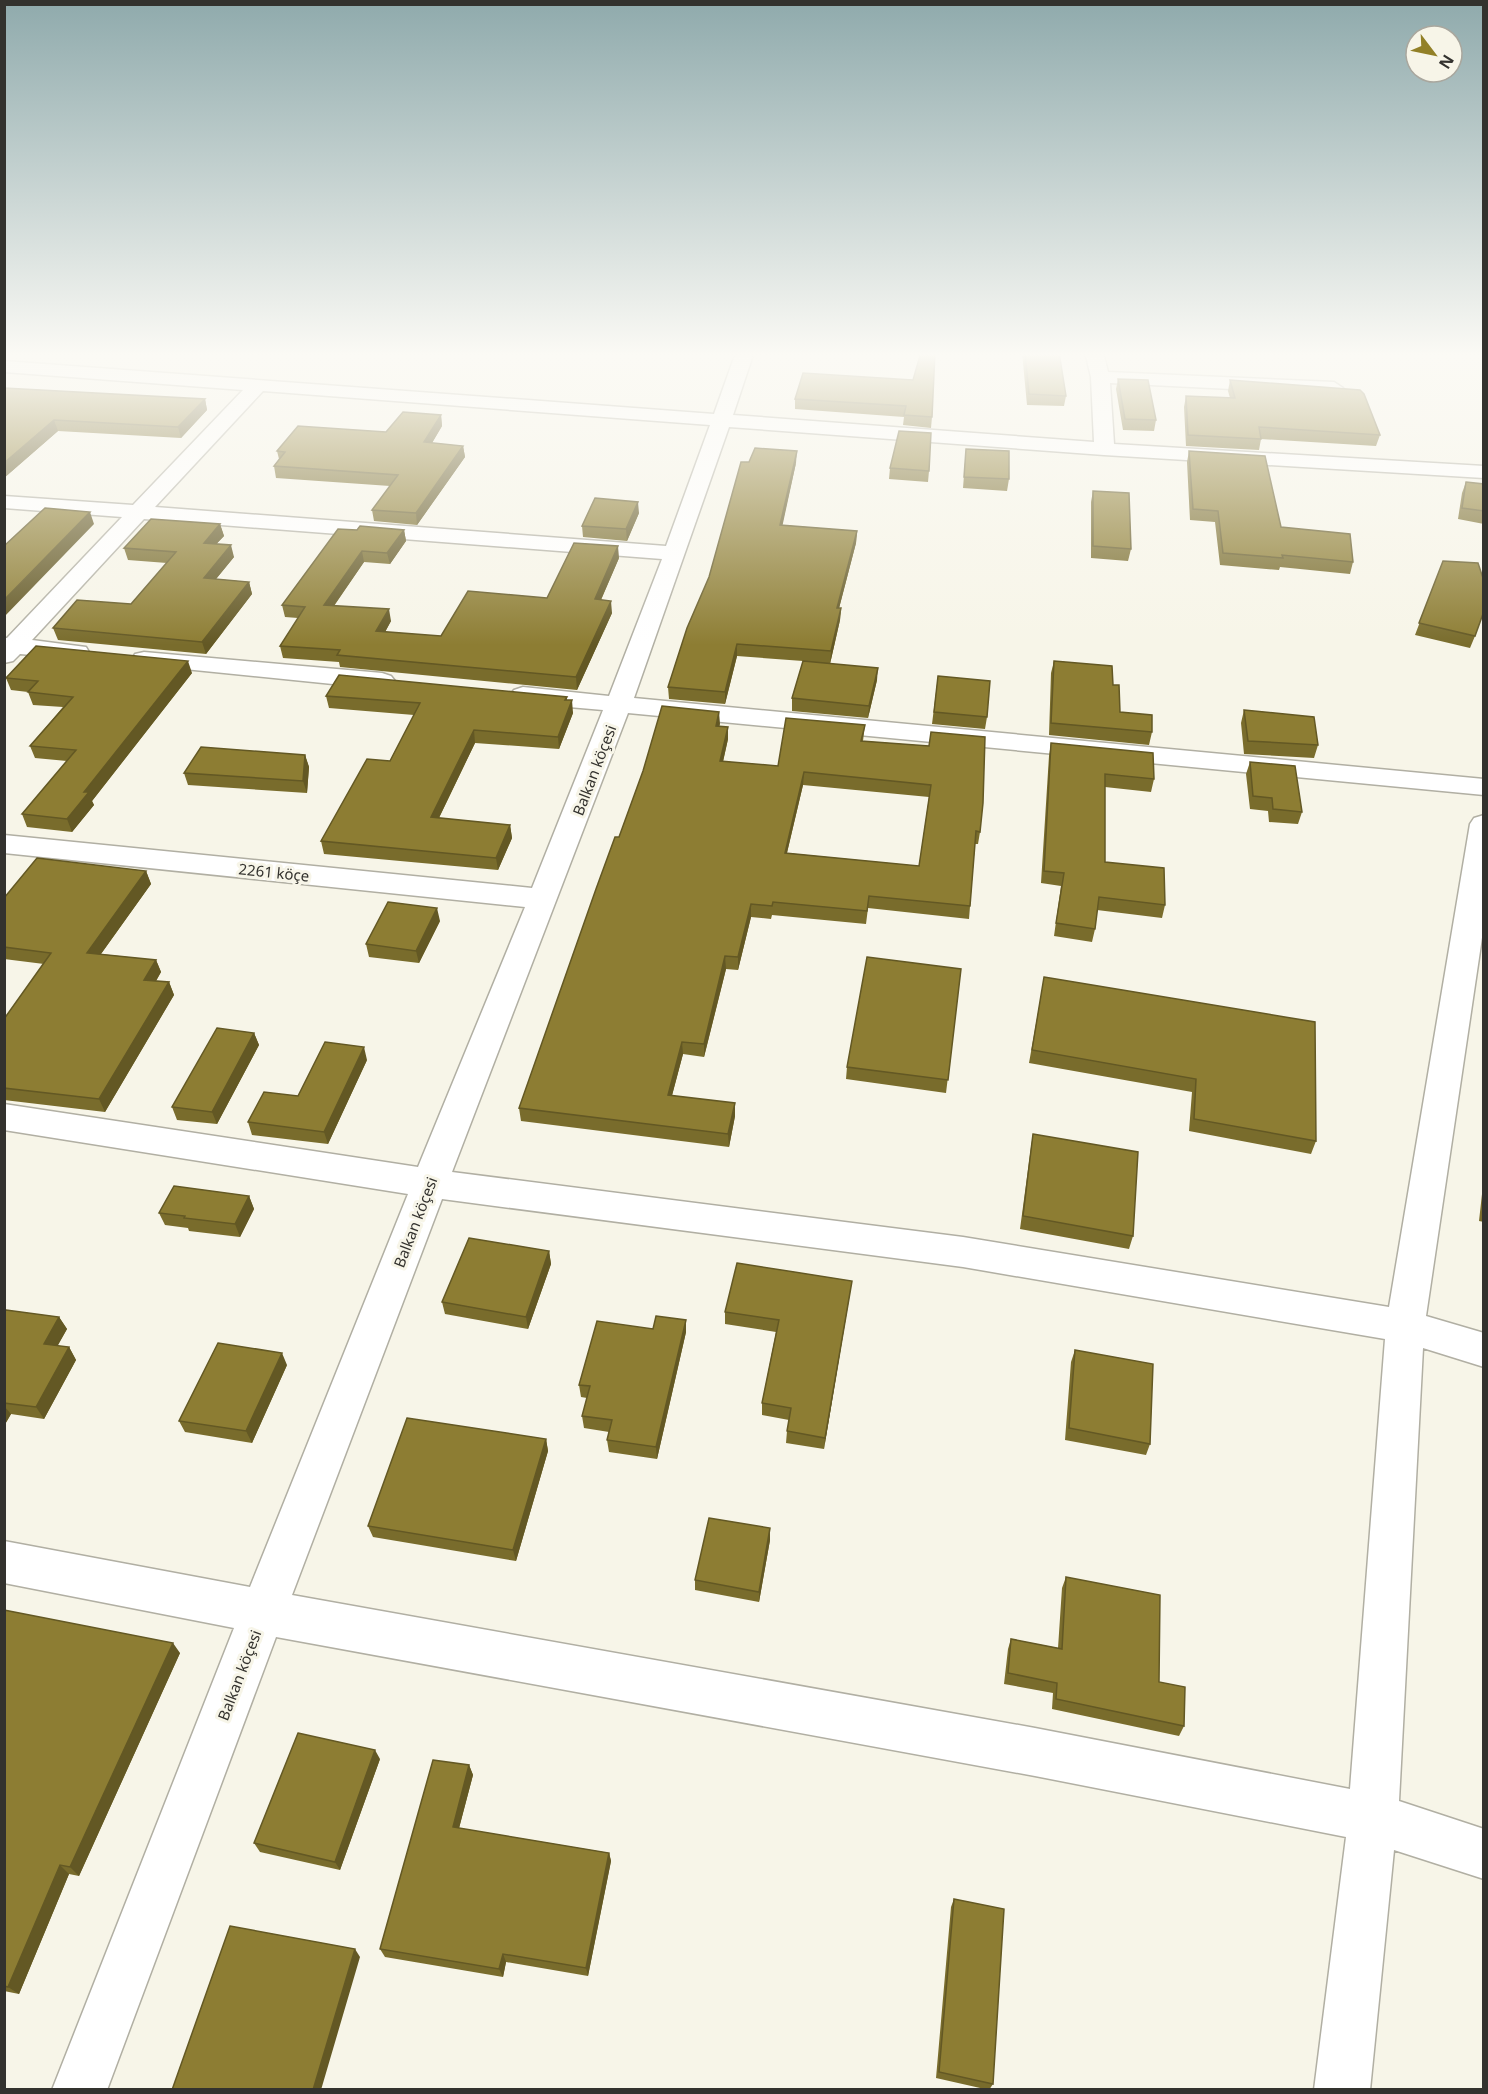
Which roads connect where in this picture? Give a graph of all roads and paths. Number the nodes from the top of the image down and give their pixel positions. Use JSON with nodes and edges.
{"nodes":[{"id":1,"x":197,"y":450,"type":"edge"},
{"id":2,"x":712,"y":450,"type":"edge"},
{"id":3,"x":1116,"y":450,"type":"edge"},
{"id":4,"x":1484,"y":472,"type":"edge"},
{"id":5,"x":4,"y":501,"type":"edge"},
{"id":6,"x":139,"y":512,"type":"junction"},
{"id":7,"x":674,"y":553,"type":"junction"},
{"id":8,"x":8,"y":649,"type":"edge"},
{"id":9,"x":405,"y":683,"type":"edge"},
{"id":10,"x":500,"y":692,"type":"edge"},
{"id":11,"x":619,"y":704,"type":"junction"},
{"id":12,"x":1484,"y":787,"type":"edge"},
{"id":13,"x":1484,"y":824,"type":"edge"},
{"id":14,"x":4,"y":844,"type":"edge"},
{"id":15,"x":544,"y":899,"type":"junction"},
{"id":16,"x":4,"y":1117,"type":"edge"},
{"id":17,"x":430,"y":1183,"type":"junction"},
{"id":18,"x":1405,"y":1326,"type":"junction"},
{"id":19,"x":1484,"y":1350,"type":"edge"},
{"id":20,"x":4,"y":1562,"type":"edge"},
{"id":21,"x":263,"y":1612,"type":"junction"},
{"id":22,"x":1373,"y":1818,"type":"junction"},
{"id":23,"x":1484,"y":1854,"type":"edge"},
{"id":24,"x":79,"y":2090,"type":"edge"},
{"id":25,"x":1342,"y":2090,"type":"edge"}],
"edges":[{"from":1,"to":6,"type":"street"},
{"from":2,"to":7,"type":"street","name":"Balkan köçesi"},
{"from":3,"to":4,"type":"street"},
{"from":5,"to":6,"type":"street"},
{"from":6,"to":7,"type":"street"},
{"from":6,"to":8,"type":"street"},
{"from":7,"to":11,"type":"street","name":"Balkan köçesi"},
{"from":8,"to":9,"type":"street"},
{"from":10,"to":11,"type":"street"},
{"from":11,"to":12,"type":"street"},
{"from":11,"to":15,"type":"street","name":"Balkan köçesi"},
{"from":13,"to":18,"type":"street"},
{"from":14,"to":15,"type":"street","name":"2261 köçe"},
{"from":15,"to":17,"type":"street","name":"Balkan köçesi"},
{"from":16,"to":17,"type":"street"},
{"from":17,"to":18,"type":"street"},
{"from":17,"to":21,"type":"street","name":"Balkan köçesi"},
{"from":18,"to":19,"type":"street"},
{"from":18,"to":22,"type":"street"},
{"from":20,"to":21,"type":"street"},
{"from":21,"to":22,"type":"street"},
{"from":21,"to":24,"type":"street","name":"Balkan köçesi"},
{"from":22,"to":23,"type":"street"},
{"from":22,"to":25,"type":"street"}]}
